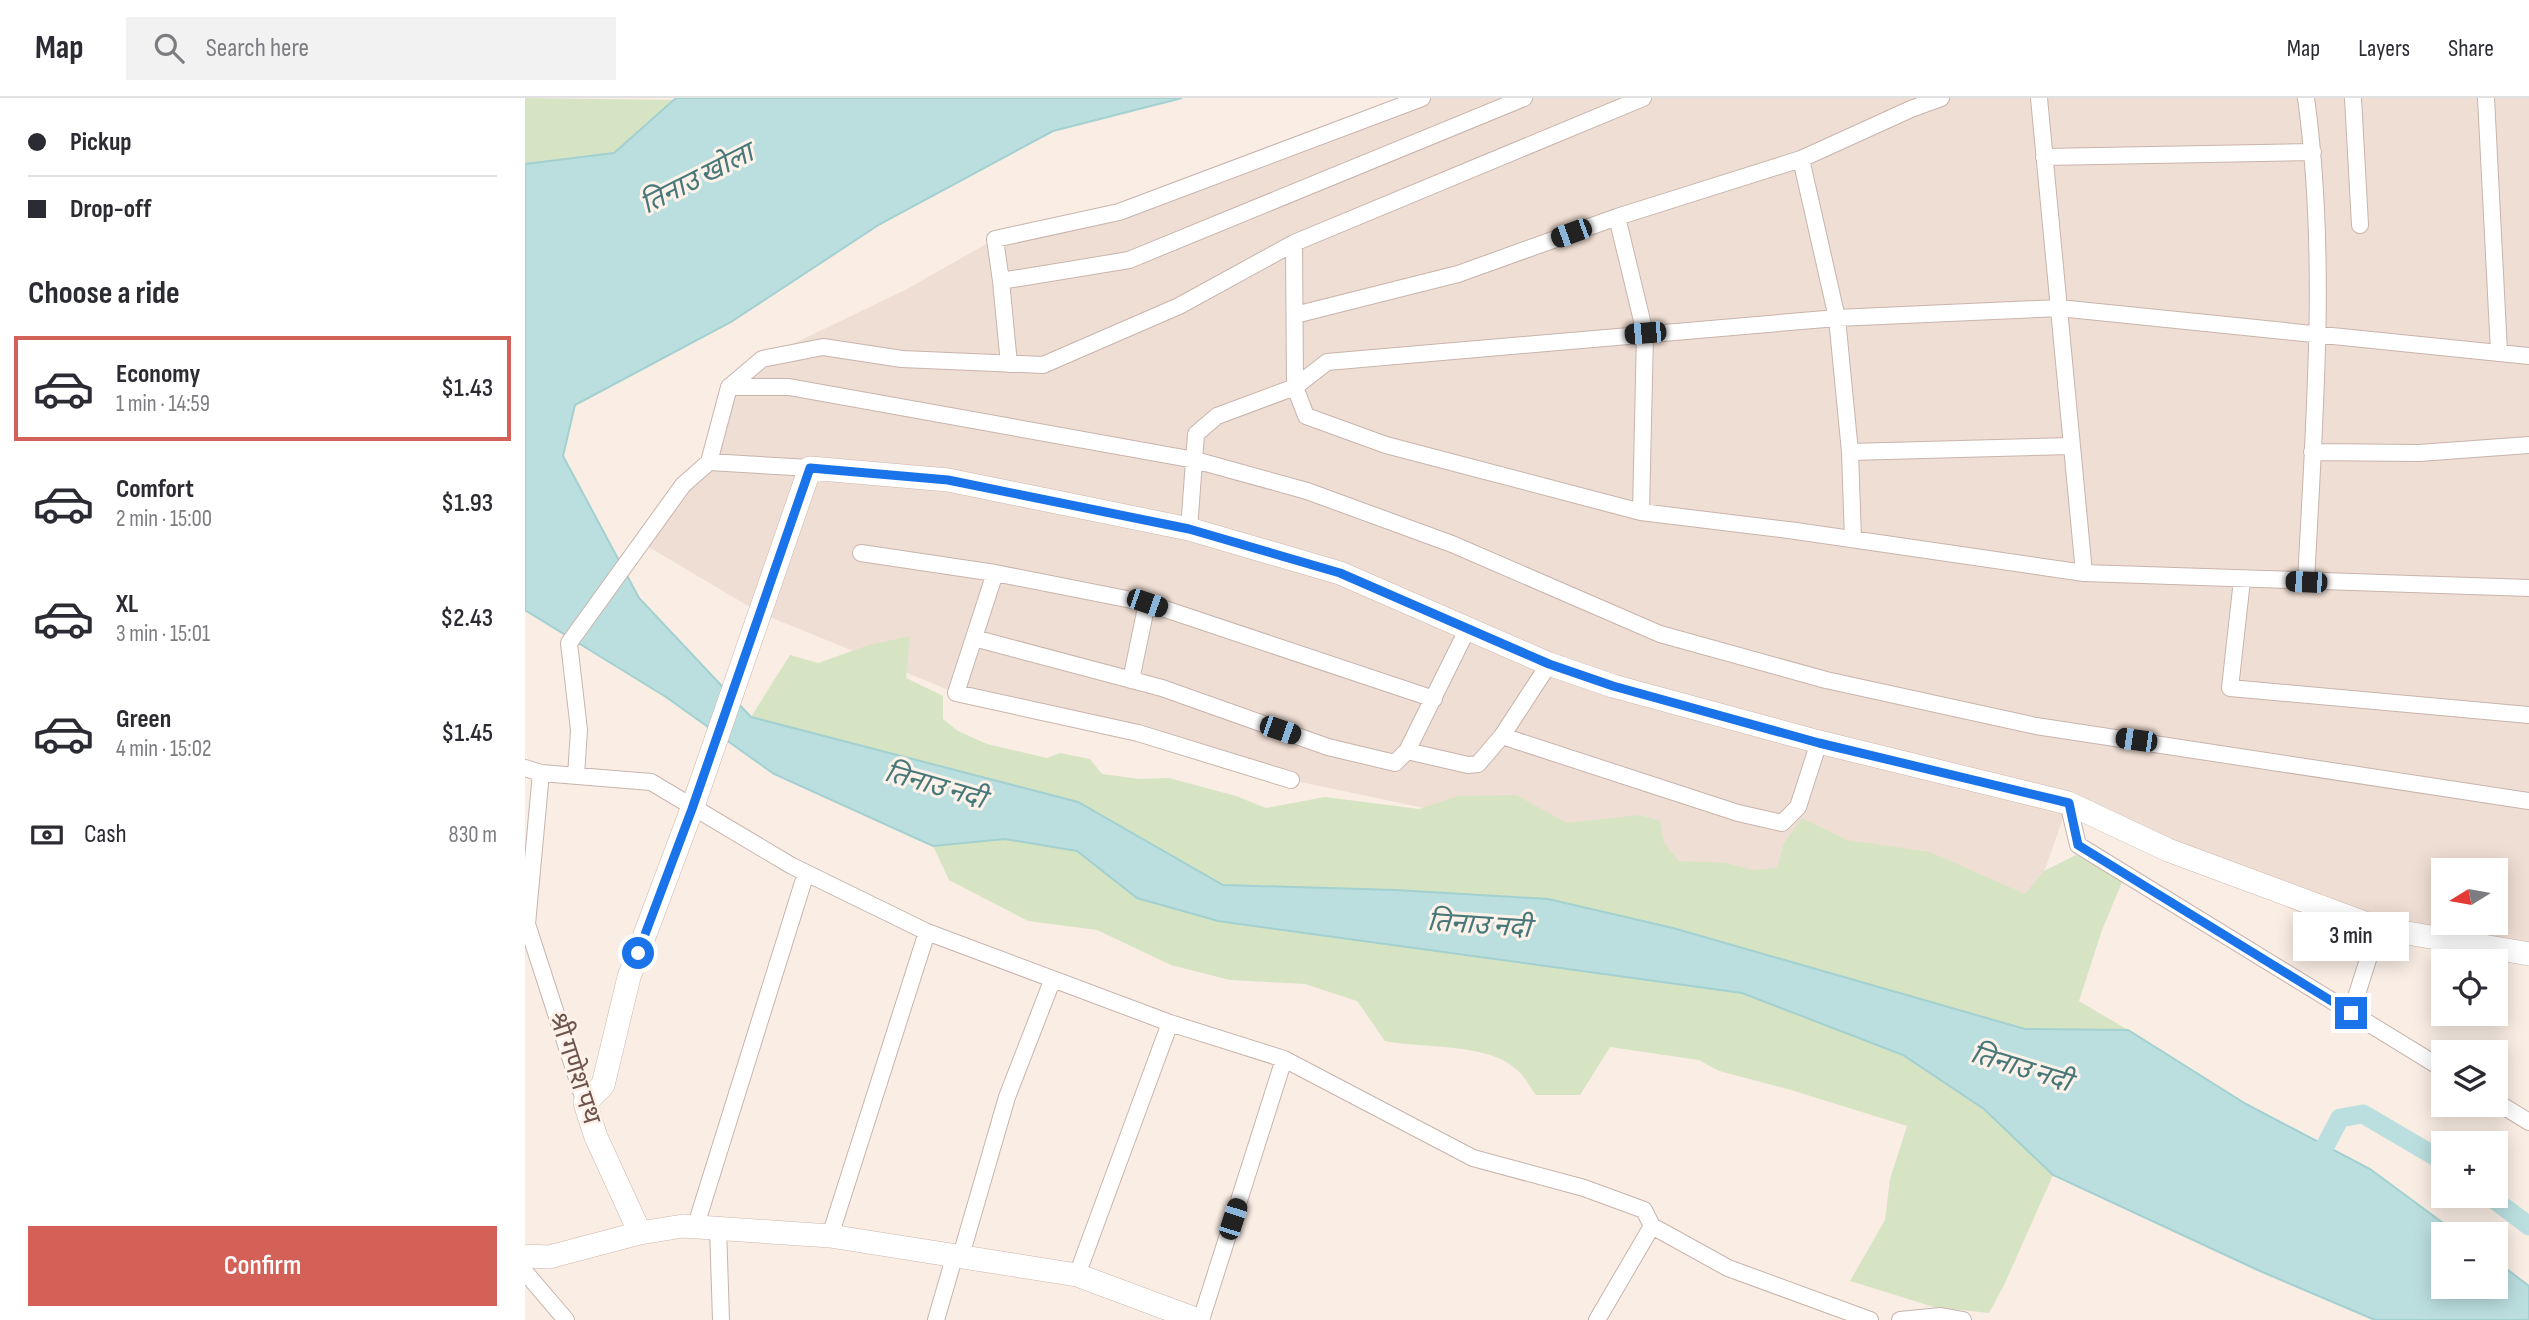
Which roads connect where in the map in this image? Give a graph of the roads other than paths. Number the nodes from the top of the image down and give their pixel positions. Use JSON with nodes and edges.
{"nodes":[{"id":1,"x":1422,"y":98,"type":"edge"},
{"id":2,"x":1524,"y":98,"type":"edge"},
{"id":3,"x":1643,"y":98,"type":"edge"},
{"id":4,"x":1941,"y":98,"type":"edge"},
{"id":5,"x":2039,"y":98,"type":"edge"},
{"id":6,"x":2306,"y":98,"type":"edge"},
{"id":7,"x":2353,"y":98,"type":"edge"},
{"id":8,"x":2486,"y":98,"type":"edge"},
{"id":9,"x":2313,"y":152,"type":"junction"},
{"id":10,"x":2044,"y":157,"type":"junction"},
{"id":11,"x":1801,"y":159,"type":"junction"},
{"id":12,"x":1617,"y":217,"type":"junction"},
{"id":13,"x":2360,"y":225,"type":"dead end"},
{"id":14,"x":1294,"y":243,"type":"junction"},
{"id":15,"x":1001,"y":281,"type":"junction"},
{"id":16,"x":2059,"y":308,"type":"junction"},
{"id":17,"x":1295,"y":315,"type":"junction"},
{"id":18,"x":1837,"y":318,"type":"junction"},
{"id":19,"x":1645,"y":333,"type":"junction"},
{"id":20,"x":2318,"y":333,"type":"junction"},
{"id":21,"x":2499,"y":352,"type":"junction"},
{"id":22,"x":2529,"y":356,"type":"edge"},
{"id":23,"x":1009,"y":364,"type":"junction"},
{"id":24,"x":729,"y":387,"type":"junction"},
{"id":25,"x":1295,"y":387,"type":"junction"},
{"id":26,"x":2529,"y":445,"type":"edge"},
{"id":27,"x":2072,"y":446,"type":"junction"},
{"id":28,"x":1850,"y":452,"type":"junction"},
{"id":29,"x":2312,"y":452,"type":"junction"},
{"id":30,"x":1195,"y":460,"type":"junction"},
{"id":31,"x":709,"y":462,"type":"junction"},
{"id":32,"x":810,"y":468,"type":"junction"},
{"id":33,"x":1641,"y":512,"type":"junction"},
{"id":34,"x":1189,"y":529,"type":"junction"},
{"id":35,"x":1853,"y":539,"type":"junction"},
{"id":36,"x":861,"y":553,"type":"dead end"},
{"id":37,"x":995,"y":573,"type":"junction"},
{"id":38,"x":2084,"y":573,"type":"junction"},
{"id":39,"x":2242,"y":580,"type":"junction"},
{"id":40,"x":2306,"y":582,"type":"junction"},
{"id":41,"x":2529,"y":587,"type":"edge"},
{"id":42,"x":1147,"y":603,"type":"junction"},
{"id":43,"x":1468,"y":628,"type":"junction"},
{"id":44,"x":974,"y":638,"type":"junction"},
{"id":45,"x":1549,"y":664,"type":"junction"},
{"id":46,"x":1131,"y":680,"type":"junction"},
{"id":47,"x":1434,"y":699,"type":"junction"},
{"id":48,"x":2529,"y":715,"type":"edge"},
{"id":49,"x":1502,"y":736,"type":"junction"},
{"id":50,"x":1819,"y":743,"type":"junction"},
{"id":51,"x":1407,"y":751,"type":"junction"},
{"id":52,"x":533,"y":771,"type":"edge"},
{"id":53,"x":576,"y":776,"type":"junction"},
{"id":54,"x":1291,"y":780,"type":"dead end"},
{"id":55,"x":2529,"y":801,"type":"edge"},
{"id":56,"x":2069,"y":803,"type":"junction"},
{"id":57,"x":692,"y":809,"type":"junction"},
{"id":58,"x":806,"y":873,"type":"junction"},
{"id":59,"x":2378,"y":928,"type":"junction"},
{"id":60,"x":927,"y":932,"type":"junction"},
{"id":61,"x":2529,"y":954,"type":"edge"},
{"id":62,"x":1052,"y":981,"type":"junction"},
{"id":63,"x":2351,"y":1013,"type":"junction"},
{"id":64,"x":1170,"y":1023,"type":"junction"},
{"id":65,"x":1285,"y":1059,"type":"junction"},
{"id":66,"x":2431,"y":1062,"type":"edge"},
{"id":67,"x":585,"y":1103,"type":"junction"},
{"id":68,"x":2508,"y":1109,"type":"edge"},
{"id":69,"x":2529,"y":1122,"type":"edge"},
{"id":70,"x":707,"y":1226,"type":"junction"},
{"id":71,"x":1653,"y":1226,"type":"junction"},
{"id":72,"x":640,"y":1233,"type":"junction"},
{"id":73,"x":830,"y":1236,"type":"junction"},
{"id":74,"x":525,"y":1256,"type":"edge"},
{"id":75,"x":957,"y":1258,"type":"junction"},
{"id":76,"x":525,"y":1272,"type":"edge"},
{"id":77,"x":1077,"y":1275,"type":"junction"},
{"id":78,"x":566,"y":1320,"type":"edge"},
{"id":79,"x":722,"y":1320,"type":"edge"},
{"id":80,"x":936,"y":1320,"type":"edge"},
{"id":81,"x":1200,"y":1320,"type":"edge"},
{"id":82,"x":1597,"y":1320,"type":"edge"},
{"id":83,"x":1870,"y":1320,"type":"edge"},
{"id":84,"x":1900,"y":1320,"type":"edge"},
{"id":85,"x":1963,"y":1320,"type":"edge"}],
"edges":[{"from":1,"to":15,"type":"street"},
{"from":2,"to":15,"type":"street"},
{"from":3,"to":14,"type":"street"},
{"from":4,"to":11,"type":"street"},
{"from":5,"to":10,"type":"street"},
{"from":6,"to":9,"type":"street"},
{"from":7,"to":13,"type":"street"},
{"from":8,"to":21,"type":"street"},
{"from":9,"to":10,"type":"street"},
{"from":9,"to":20,"type":"street"},
{"from":10,"to":16,"type":"street"},
{"from":11,"to":12,"type":"street"},
{"from":11,"to":18,"type":"street"},
{"from":12,"to":17,"type":"street"},
{"from":12,"to":19,"type":"street"},
{"from":14,"to":17,"type":"street"},
{"from":14,"to":23,"type":"street"},
{"from":15,"to":23,"type":"street"},
{"from":16,"to":18,"type":"street"},
{"from":16,"to":20,"type":"street"},
{"from":16,"to":27,"type":"street"},
{"from":17,"to":25,"type":"street"},
{"from":18,"to":19,"type":"street"},
{"from":18,"to":28,"type":"street"},
{"from":19,"to":25,"type":"street"},
{"from":19,"to":33,"type":"street"},
{"from":20,"to":21,"type":"street"},
{"from":20,"to":29,"type":"street"},
{"from":21,"to":22,"type":"street"},
{"from":23,"to":24,"type":"street"},
{"from":24,"to":30,"type":"street"},
{"from":24,"to":31,"type":"street"},
{"from":25,"to":30,"type":"street"},
{"from":25,"to":33,"type":"street"},
{"from":26,"to":29,"type":"street"},
{"from":27,"to":28,"type":"street"},
{"from":27,"to":38,"type":"street"},
{"from":28,"to":35,"type":"street"},
{"from":29,"to":40,"type":"street"},
{"from":30,"to":34,"type":"street"},
{"from":30,"to":55,"type":"street"},
{"from":31,"to":32,"type":"street"},
{"from":31,"to":53,"type":"street"},
{"from":32,"to":34,"type":"main road"},
{"from":32,"to":57,"type":"main road"},
{"from":33,"to":35,"type":"street"},
{"from":34,"to":43,"type":"main road"},
{"from":35,"to":38,"type":"street"},
{"from":36,"to":37,"type":"street"},
{"from":37,"to":42,"type":"street"},
{"from":37,"to":44,"type":"street"},
{"from":38,"to":39,"type":"street"},
{"from":39,"to":40,"type":"street"},
{"from":39,"to":48,"type":"street"},
{"from":40,"to":41,"type":"street"},
{"from":42,"to":46,"type":"street"},
{"from":42,"to":47,"type":"street"},
{"from":43,"to":45,"type":"main road"},
{"from":43,"to":47,"type":"street"},
{"from":44,"to":46,"type":"street"},
{"from":44,"to":54,"type":"street"},
{"from":45,"to":49,"type":"street"},
{"from":45,"to":50,"type":"main road"},
{"from":46,"to":51,"type":"street"},
{"from":47,"to":51,"type":"street"},
{"from":49,"to":50,"type":"street"},
{"from":49,"to":51,"type":"street"},
{"from":50,"to":56,"type":"main road"},
{"from":52,"to":53,"type":"street"},
{"from":52,"to":67,"type":"street","name":"श्री गणेश पथ"},
{"from":53,"to":57,"type":"street"},
{"from":56,"to":59,"type":"main road"},
{"from":56,"to":63,"type":"street"},
{"from":57,"to":58,"type":"street"},
{"from":57,"to":67,"type":"main road"},
{"from":58,"to":60,"type":"street"},
{"from":58,"to":70,"type":"street"},
{"from":59,"to":61,"type":"main road"},
{"from":59,"to":63,"type":"street"},
{"from":60,"to":62,"type":"street"},
{"from":60,"to":73,"type":"street"},
{"from":62,"to":64,"type":"street"},
{"from":62,"to":75,"type":"street"},
{"from":63,"to":66,"type":"street"},
{"from":64,"to":65,"type":"street"},
{"from":64,"to":77,"type":"street"},
{"from":65,"to":71,"type":"street"},
{"from":65,"to":81,"type":"street"},
{"from":67,"to":72,"type":"main road","name":"श्री गणेश पथ"},
{"from":68,"to":69,"type":"street"},
{"from":70,"to":72,"type":"main road"},
{"from":70,"to":73,"type":"main road"},
{"from":70,"to":79,"type":"street"},
{"from":71,"to":82,"type":"street"},
{"from":71,"to":83,"type":"street"},
{"from":72,"to":74,"type":"main road"},
{"from":73,"to":75,"type":"main road"},
{"from":75,"to":77,"type":"main road"},
{"from":75,"to":80,"type":"street"},
{"from":76,"to":78,"type":"street"},
{"from":77,"to":81,"type":"main road"},
{"from":84,"to":85,"type":"street"}]}
